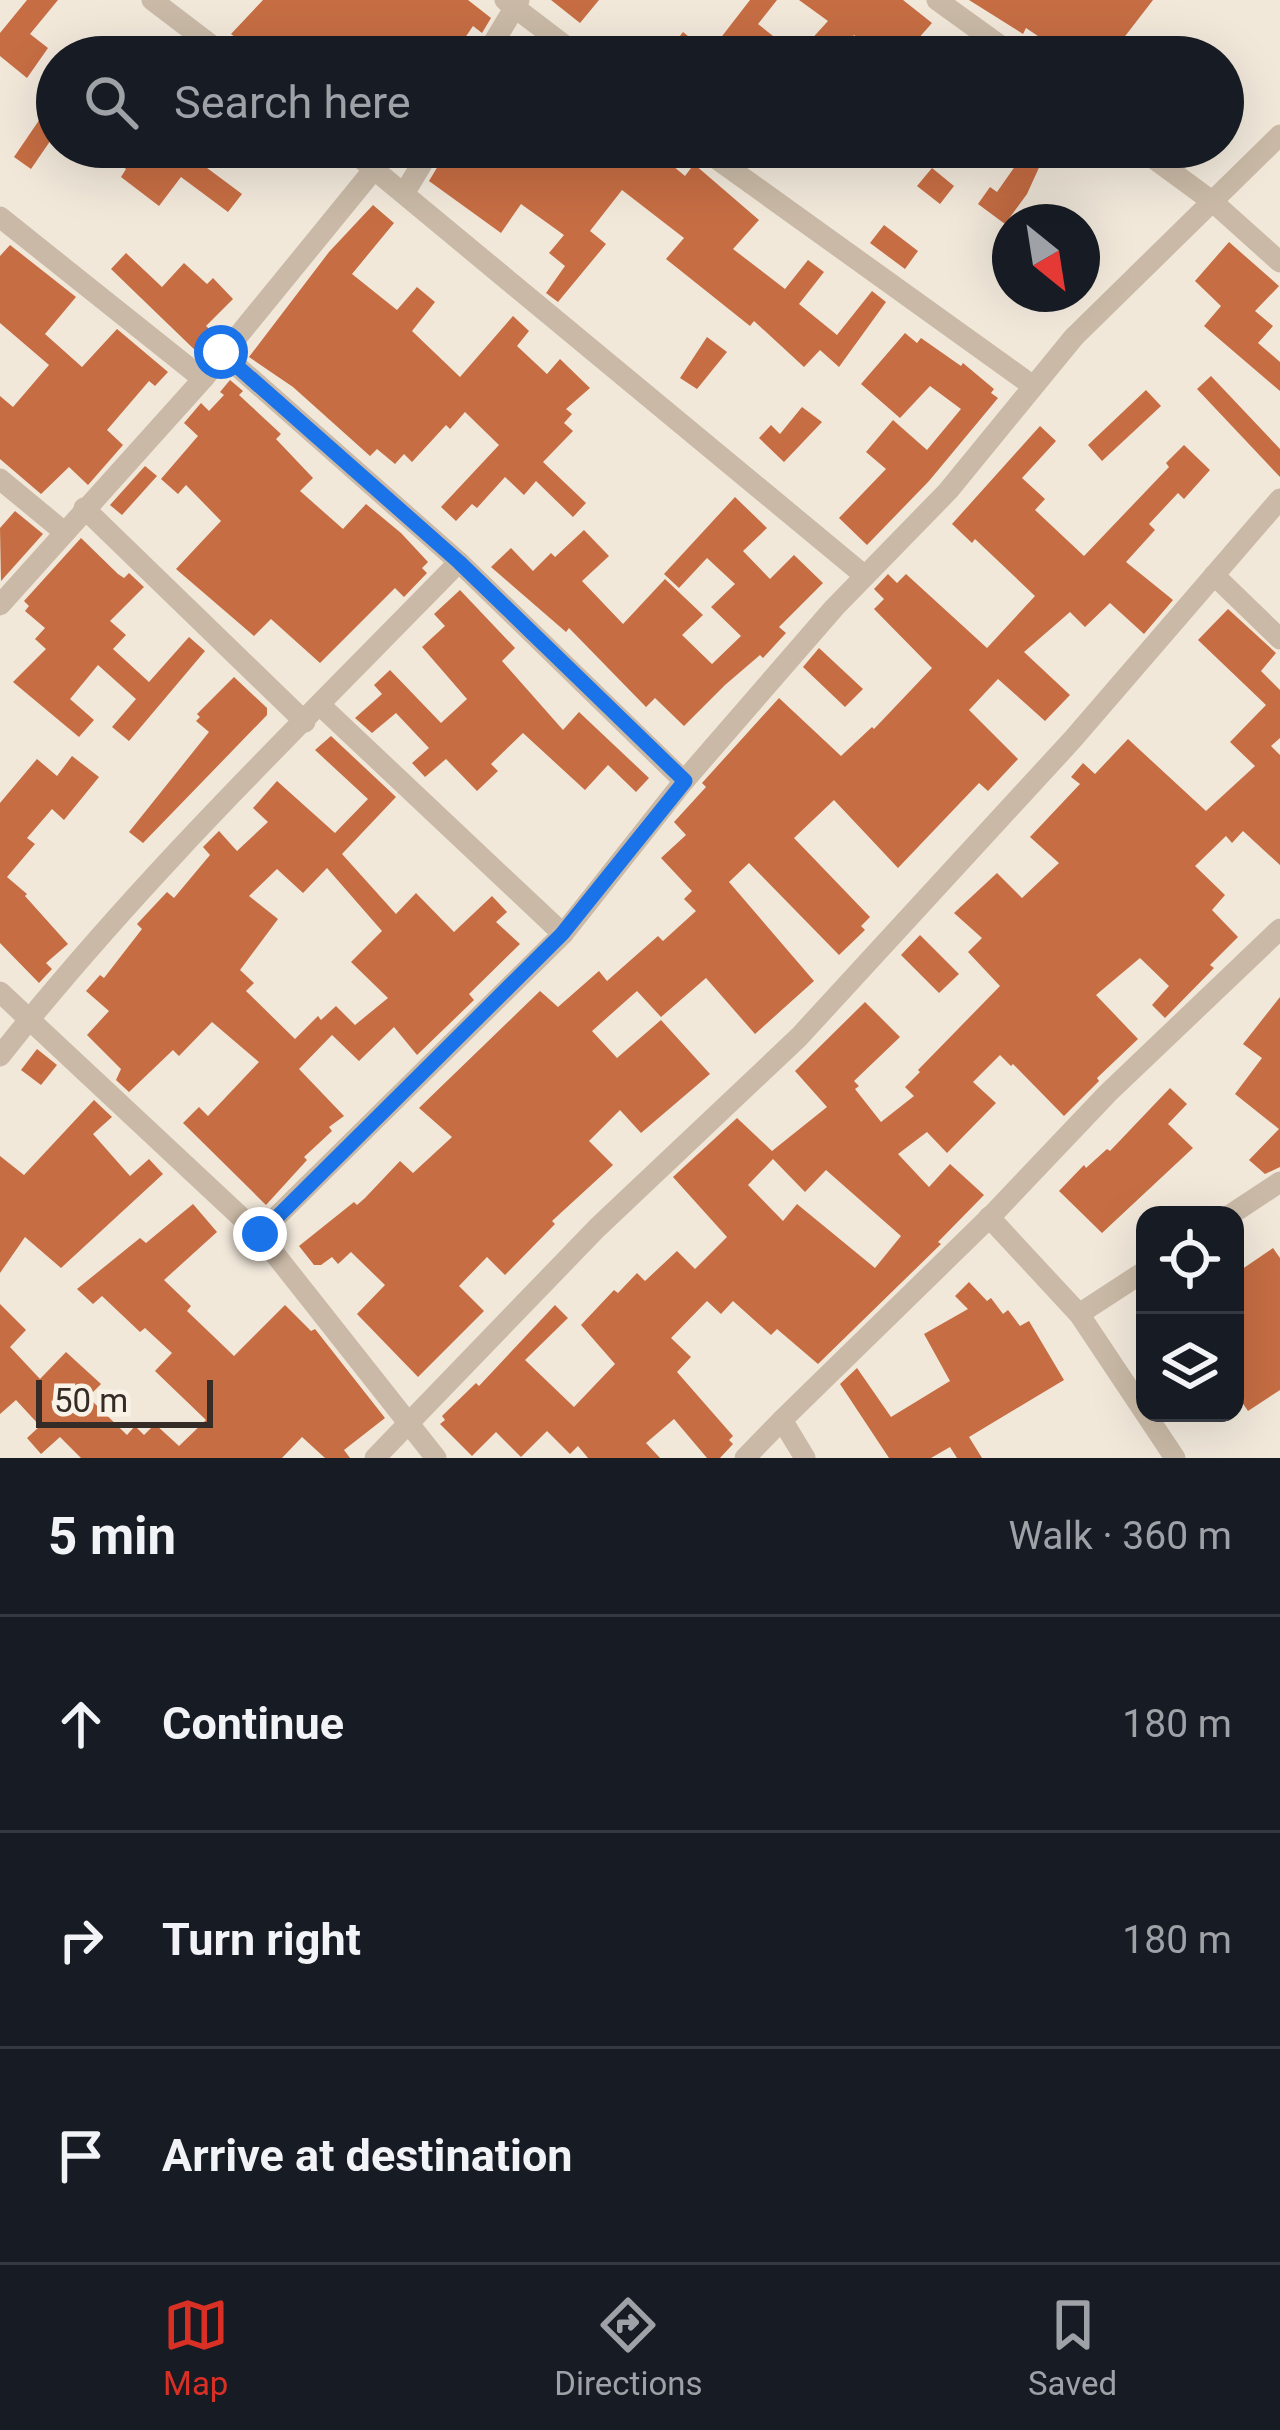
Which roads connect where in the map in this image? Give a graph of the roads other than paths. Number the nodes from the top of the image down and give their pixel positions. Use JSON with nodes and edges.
{"nodes":[{"id":1,"x":152,"y":0,"type":"edge"},
{"id":2,"x":937,"y":0,"type":"edge"},
{"id":3,"x":513,"y":2,"type":"edge"},
{"id":4,"x":199,"y":36,"type":"edge"},
{"id":5,"x":495,"y":36,"type":"edge"},
{"id":6,"x":554,"y":36,"type":"edge"},
{"id":7,"x":987,"y":36,"type":"edge"},
{"id":8,"x":1280,"y":135,"type":"edge"},
{"id":9,"x":374,"y":168,"type":"joint"},
{"id":10,"x":419,"y":168,"type":"edge"},
{"id":11,"x":729,"y":168,"type":"edge"},
{"id":12,"x":1167,"y":168,"type":"edge"},
{"id":13,"x":405,"y":192,"type":"junction"},
{"id":14,"x":1213,"y":202,"type":"junction"},
{"id":15,"x":0,"y":217,"type":"edge"},
{"id":16,"x":1280,"y":262,"type":"edge"},
{"id":17,"x":221,"y":352,"type":"junction"},
{"id":18,"x":202,"y":379,"type":"junction"},
{"id":19,"x":1034,"y":386,"type":"junction"},
{"id":20,"x":0,"y":479,"type":"edge"},
{"id":21,"x":1280,"y":499,"type":"edge"},
{"id":22,"x":84,"y":508,"type":"junction"},
{"id":23,"x":64,"y":532,"type":"junction"},
{"id":24,"x":459,"y":562,"type":"junction"},
{"id":25,"x":1214,"y":575,"type":"junction"},
{"id":26,"x":866,"y":576,"type":"junction"},
{"id":27,"x":0,"y":605,"type":"edge"},
{"id":28,"x":1280,"y":639,"type":"edge"},
{"id":29,"x":313,"y":714,"type":"junction"},
{"id":30,"x":685,"y":781,"type":"junction"},
{"id":31,"x":1280,"y":929,"type":"edge"},
{"id":32,"x":562,"y":934,"type":"junction"},
{"id":33,"x":0,"y":992,"type":"edge"},
{"id":34,"x":29,"y":1019,"type":"junction"},
{"id":35,"x":0,"y":1056,"type":"edge"},
{"id":36,"x":1280,"y":1182,"type":"edge"},
{"id":37,"x":1244,"y":1206,"type":"edge"},
{"id":38,"x":989,"y":1217,"type":"junction"},
{"id":39,"x":260,"y":1234,"type":"junction"},
{"id":40,"x":1136,"y":1277,"type":"edge"},
{"id":41,"x":1079,"y":1314,"type":"junction"},
{"id":42,"x":1136,"y":1400,"type":"edge"},
{"id":43,"x":782,"y":1420,"type":"junction"},
{"id":44,"x":411,"y":1422,"type":"junction"},
{"id":45,"x":1151,"y":1422,"type":"edge"},
{"id":46,"x":375,"y":1458,"type":"edge"},
{"id":47,"x":436,"y":1458,"type":"edge"},
{"id":48,"x":745,"y":1458,"type":"edge"},
{"id":49,"x":805,"y":1458,"type":"edge"},
{"id":50,"x":1175,"y":1458,"type":"edge"}],
"edges":[{"from":1,"to":4,"type":"street"},
{"from":2,"to":7,"type":"street"},
{"from":3,"to":5,"type":"street"},
{"from":3,"to":6,"type":"street"},
{"from":8,"to":14,"type":"street"},
{"from":9,"to":13,"type":"street"},
{"from":9,"to":17,"type":"street"},
{"from":10,"to":13,"type":"street"},
{"from":11,"to":19,"type":"street"},
{"from":12,"to":14,"type":"street"},
{"from":13,"to":26,"type":"street"},
{"from":14,"to":16,"type":"street"},
{"from":14,"to":19,"type":"street"},
{"from":15,"to":18,"type":"street"},
{"from":17,"to":18,"type":"street"},
{"from":17,"to":24,"type":"street"},
{"from":18,"to":22,"type":"street"},
{"from":19,"to":26,"type":"street"},
{"from":20,"to":23,"type":"street"},
{"from":21,"to":25,"type":"street"},
{"from":22,"to":23,"type":"street"},
{"from":22,"to":29,"type":"street"},
{"from":23,"to":27,"type":"street"},
{"from":24,"to":29,"type":"street"},
{"from":24,"to":30,"type":"street"},
{"from":25,"to":28,"type":"street"},
{"from":25,"to":44,"type":"street"},
{"from":26,"to":30,"type":"street"},
{"from":29,"to":32,"type":"street"},
{"from":29,"to":34,"type":"street"},
{"from":30,"to":32,"type":"street"},
{"from":31,"to":38,"type":"street"},
{"from":32,"to":39,"type":"street"},
{"from":33,"to":34,"type":"street"},
{"from":34,"to":35,"type":"street"},
{"from":34,"to":39,"type":"street"},
{"from":36,"to":37,"type":"street"},
{"from":38,"to":41,"type":"street"},
{"from":38,"to":43,"type":"street"},
{"from":39,"to":44,"type":"street"},
{"from":40,"to":41,"type":"street"},
{"from":41,"to":42,"type":"street"},
{"from":43,"to":48,"type":"street"},
{"from":43,"to":49,"type":"street"},
{"from":44,"to":46,"type":"street"},
{"from":44,"to":47,"type":"street"},
{"from":45,"to":50,"type":"street"}]}
